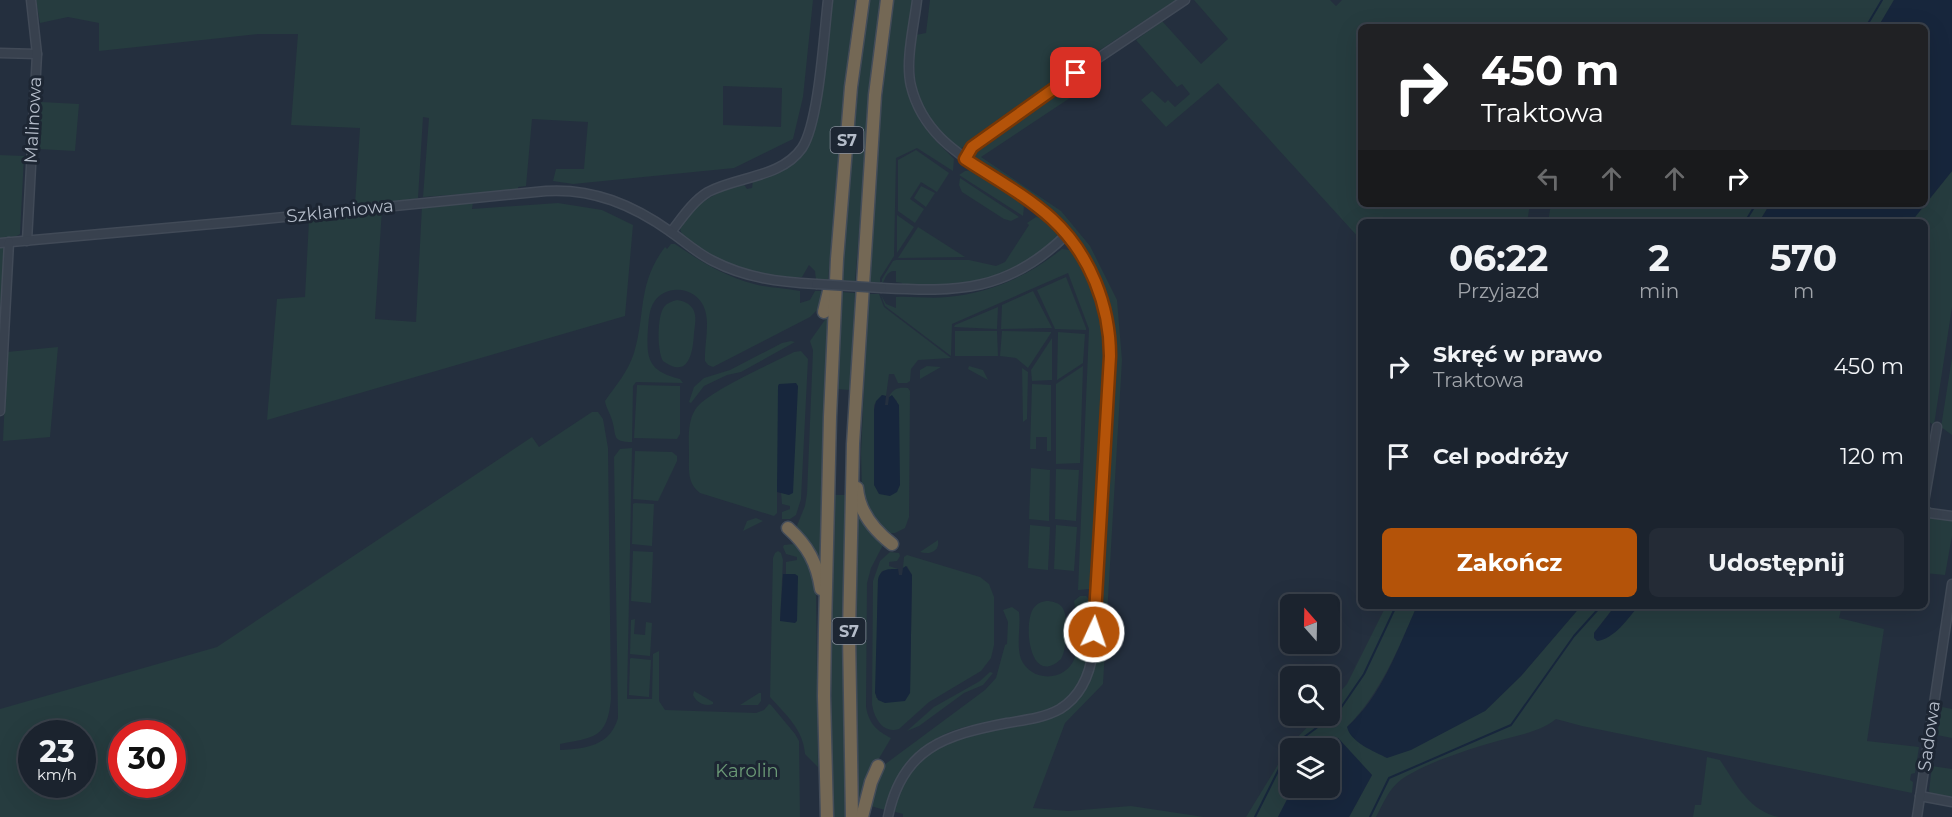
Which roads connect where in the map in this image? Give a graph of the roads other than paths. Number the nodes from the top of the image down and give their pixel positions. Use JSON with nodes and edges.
{"nodes":[{"id":1,"x":31,"y":0,"type":"edge"},
{"id":2,"x":828,"y":0,"type":"edge"},
{"id":3,"x":863,"y":0,"type":"edge"},
{"id":4,"x":887,"y":0,"type":"edge"},
{"id":5,"x":917,"y":0,"type":"edge"},
{"id":6,"x":1185,"y":0,"type":"edge"},
{"id":7,"x":0,"y":53,"type":"edge"},
{"id":8,"x":37,"y":54,"type":"junction"},
{"id":9,"x":965,"y":159,"type":"junction"},
{"id":10,"x":671,"y":232,"type":"junction"},
{"id":11,"x":1066,"y":235,"type":"junction"},
{"id":12,"x":27,"y":241,"type":"junction"},
{"id":13,"x":5,"y":242,"type":"edge"},
{"id":14,"x":837,"y":259,"type":"junction"},
{"id":15,"x":824,"y":312,"type":"dead end"},
{"id":16,"x":0,"y":411,"type":"edge"},
{"id":17,"x":1937,"y":427,"type":"dead end"},
{"id":18,"x":853,"y":444,"type":"junction"},
{"id":19,"x":1928,"y":479,"type":"edge"},
{"id":20,"x":1928,"y":512,"type":"edge"},
{"id":21,"x":1952,"y":516,"type":"edge"},
{"id":22,"x":788,"y":528,"type":"dead end"},
{"id":23,"x":892,"y":544,"type":"dead end"},
{"id":24,"x":1952,"y":584,"type":"edge"},
{"id":25,"x":825,"y":630,"type":"junction"},
{"id":26,"x":878,"y":766,"type":"dead end"},
{"id":27,"x":1920,"y":796,"type":"junction"},
{"id":28,"x":1952,"y":802,"type":"edge"},
{"id":29,"x":826,"y":817,"type":"edge"},
{"id":30,"x":852,"y":817,"type":"edge"},
{"id":31,"x":862,"y":817,"type":"edge"},
{"id":32,"x":888,"y":817,"type":"edge"},
{"id":33,"x":1917,"y":817,"type":"edge"}],
"edges":[{"from":1,"to":8,"type":"street","name":"Malinowa"},
{"from":2,"to":10,"type":"street"},
{"from":3,"to":14,"type":"highway","number":"S7"},
{"from":4,"to":18,"type":"highway","number":"S7"},
{"from":5,"to":9,"type":"street"},
{"from":6,"to":9,"type":"street"},
{"from":7,"to":8,"type":"street"},
{"from":8,"to":12,"type":"street","name":"Malinowa"},
{"from":9,"to":11,"type":"street"},
{"from":10,"to":11,"type":"street","name":"Szklarniowa","bridge":true},
{"from":10,"to":12,"type":"street","name":"Szklarniowa"},
{"from":11,"to":32,"type":"street"},
{"from":12,"to":13,"type":"street","name":"Szklarniowa"},
{"from":13,"to":16,"type":"street"},
{"from":14,"to":15,"type":"highway"},
{"from":14,"to":25,"type":"highway","number":"S7"},
{"from":17,"to":19,"type":"street"},
{"from":18,"to":23,"type":"highway"},
{"from":18,"to":30,"type":"highway","number":"S7"},
{"from":20,"to":21,"type":"street"},
{"from":22,"to":25,"type":"highway"},
{"from":24,"to":27,"type":"street","name":"Sadowa"},
{"from":25,"to":29,"type":"highway","number":"S7"},
{"from":26,"to":31,"type":"highway"},
{"from":27,"to":28,"type":"street"},
{"from":27,"to":33,"type":"street","name":"Sadowa"}]}
